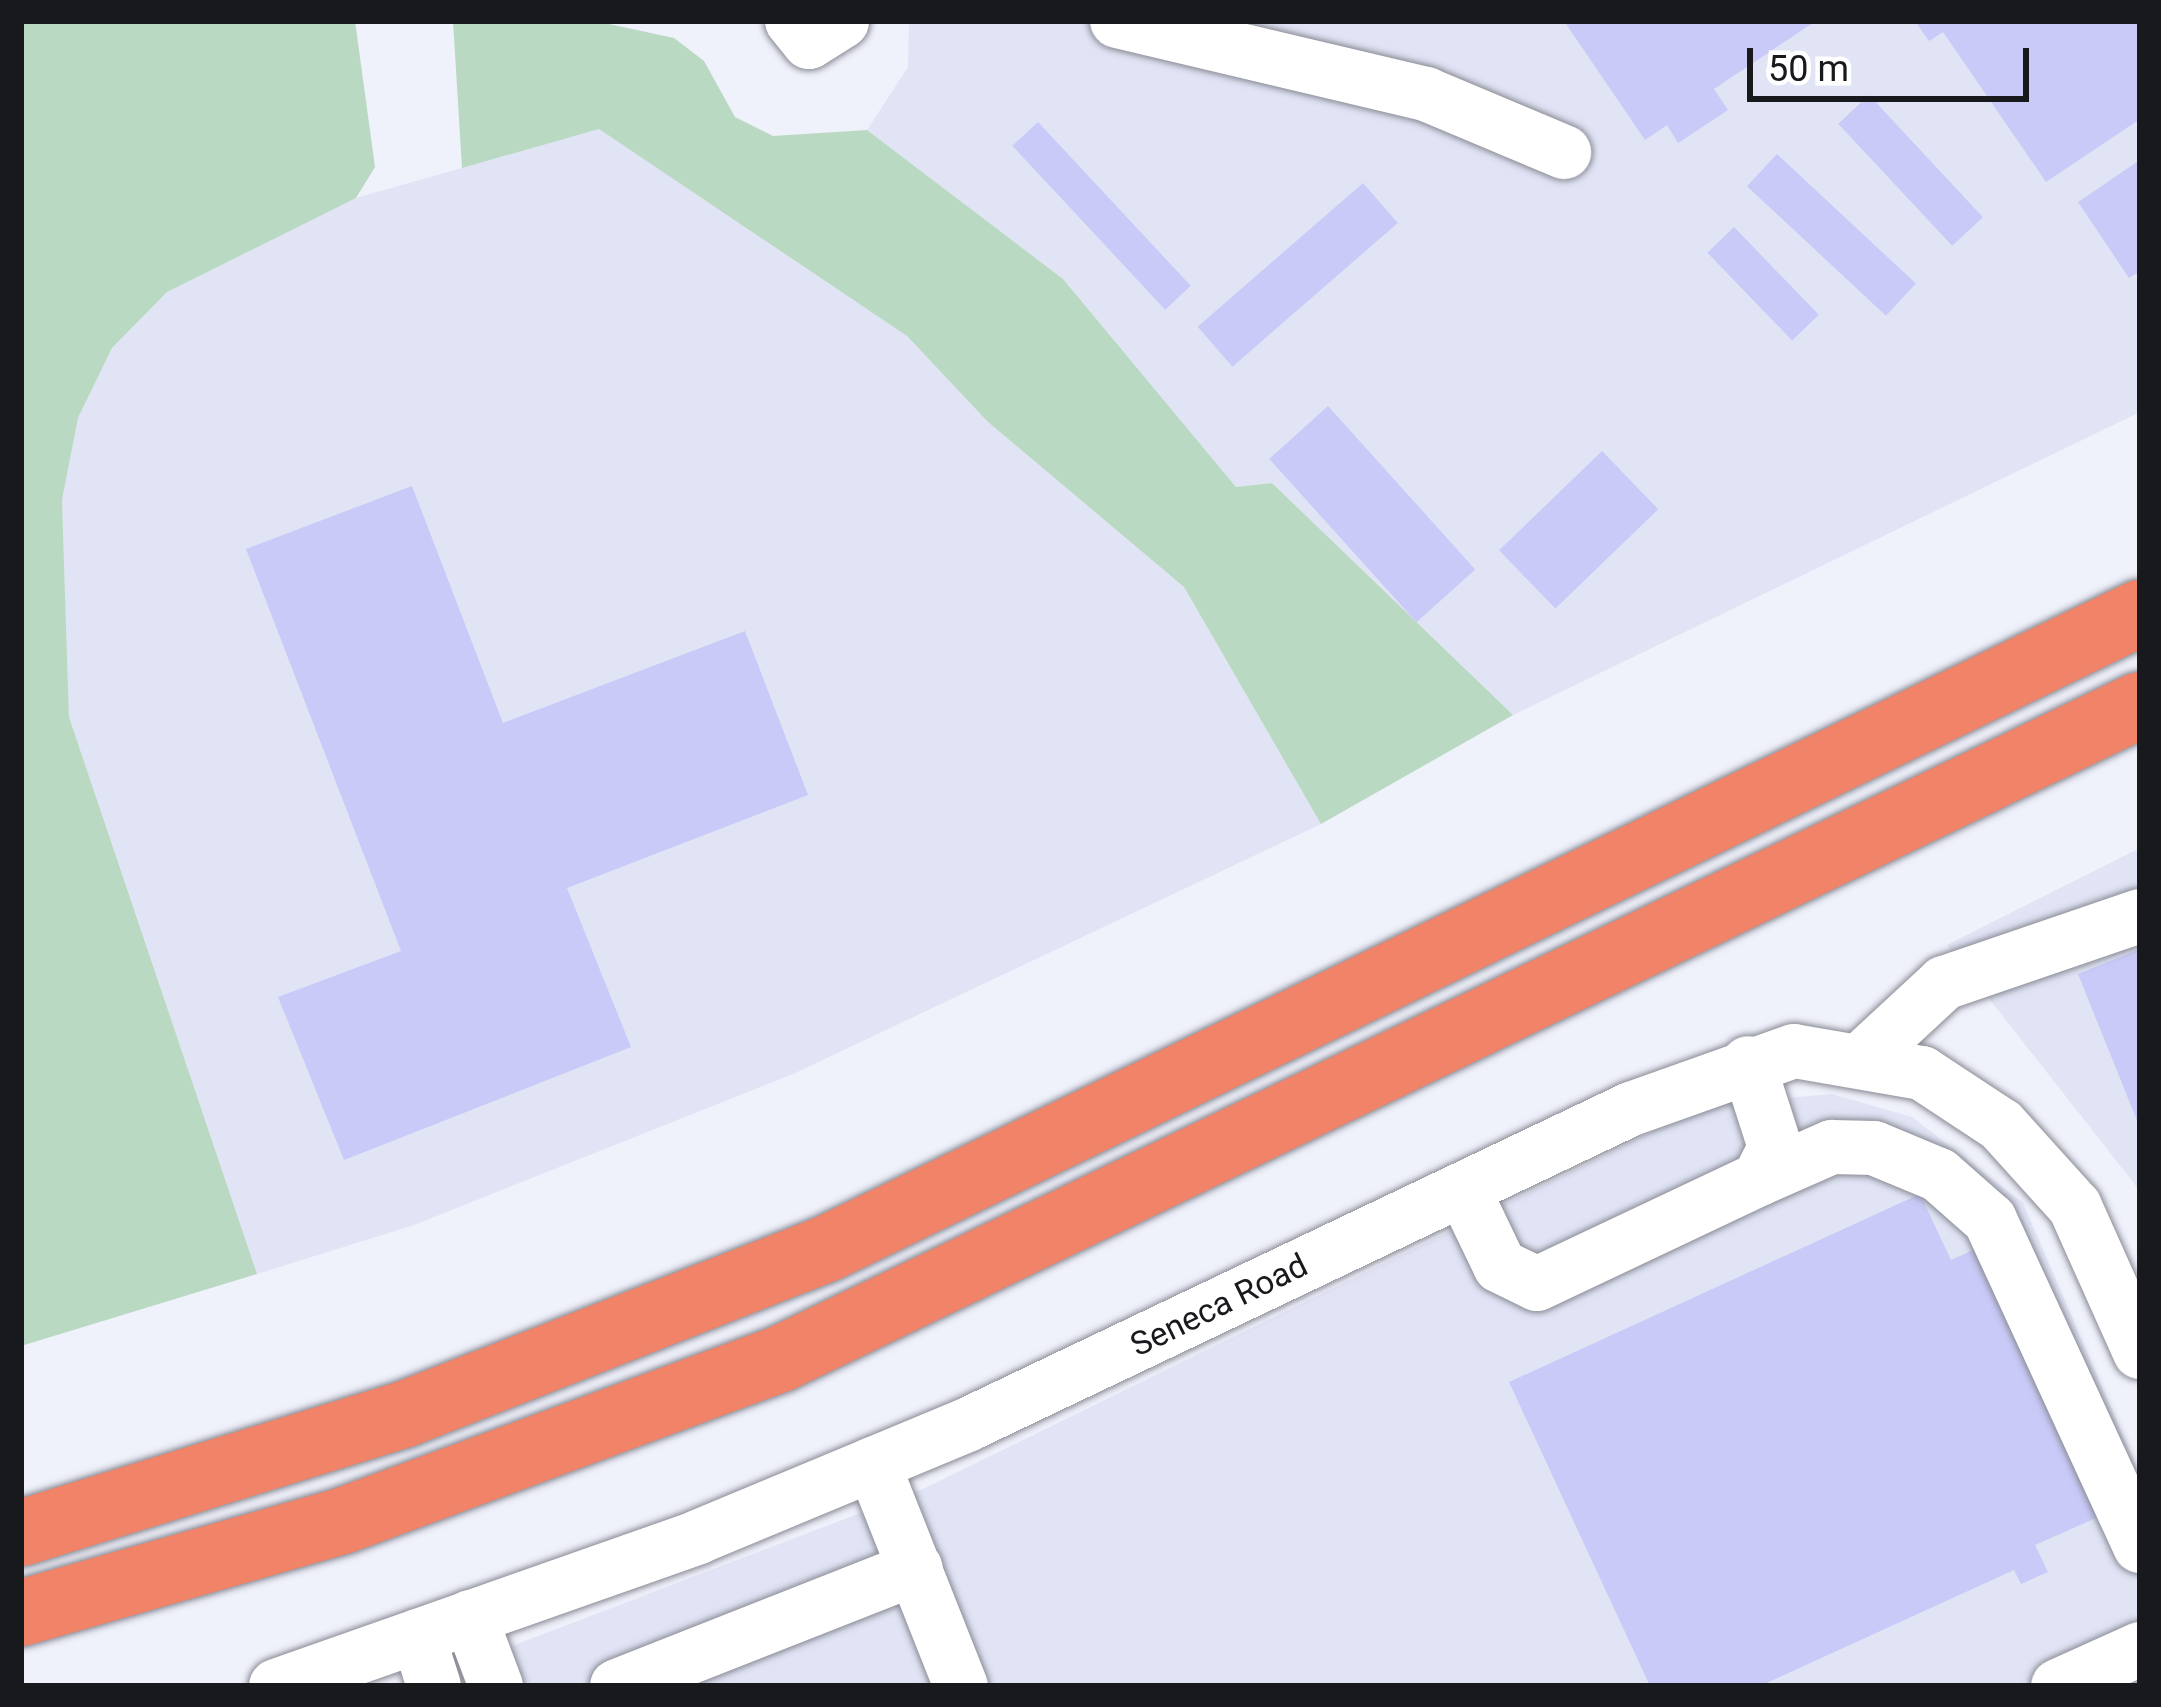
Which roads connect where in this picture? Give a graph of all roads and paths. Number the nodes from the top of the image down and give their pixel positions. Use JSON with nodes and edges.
{"nodes":[{"id":1,"x":1117,"y":21,"type":"edge"},
{"id":2,"x":1564,"y":152,"type":"dead end"},
{"id":3,"x":2140,"y":613,"type":"edge"},
{"id":4,"x":2140,"y":705,"type":"edge"},
{"id":5,"x":2140,"y":916,"type":"edge"},
{"id":6,"x":1862,"y":1058,"type":"junction"},
{"id":7,"x":1748,"y":1063,"type":"junction"},
{"id":8,"x":1759,"y":1179,"type":"junction"},
{"id":9,"x":1463,"y":1189,"type":"junction"},
{"id":10,"x":2140,"y":1352,"type":"edge"},
{"id":11,"x":873,"y":1464,"type":"junction"},
{"id":12,"x":21,"y":1532,"type":"edge"},
{"id":13,"x":2140,"y":1546,"type":"edge"},
{"id":14,"x":916,"y":1568,"type":"junction"},
{"id":15,"x":21,"y":1613,"type":"edge"},
{"id":16,"x":470,"y":1617,"type":"junction"},
{"id":17,"x":2140,"y":1649,"type":"edge"},
{"id":18,"x":426,"y":1661,"type":"edge"},
{"id":19,"x":276,"y":1686,"type":"edge"},
{"id":20,"x":496,"y":1686,"type":"edge"},
{"id":21,"x":617,"y":1686,"type":"edge"},
{"id":22,"x":962,"y":1686,"type":"edge"},
{"id":23,"x":2058,"y":1686,"type":"edge"}],
"edges":[{"from":1,"to":2,"type":"street"},
{"from":3,"to":12,"type":"highway"},
{"from":4,"to":15,"type":"highway"},
{"from":5,"to":6,"type":"street"},
{"from":6,"to":7,"type":"street","name":"Seneca Road"},
{"from":6,"to":10,"type":"street","name":"Seneca Road"},
{"from":7,"to":8,"type":"street"},
{"from":7,"to":9,"type":"street","name":"Seneca Road"},
{"from":8,"to":9,"type":"street"},
{"from":8,"to":13,"type":"street"},
{"from":9,"to":11,"type":"street","name":"Seneca Road"},
{"from":11,"to":14,"type":"street"},
{"from":11,"to":16,"type":"street","name":"Seneca Road"},
{"from":14,"to":21,"type":"street"},
{"from":14,"to":22,"type":"street"},
{"from":16,"to":18,"type":"street","name":"Seneca Road"},
{"from":16,"to":20,"type":"street"},
{"from":17,"to":23,"type":"street"},
{"from":18,"to":19,"type":"street","name":"Seneca Road"}]}
